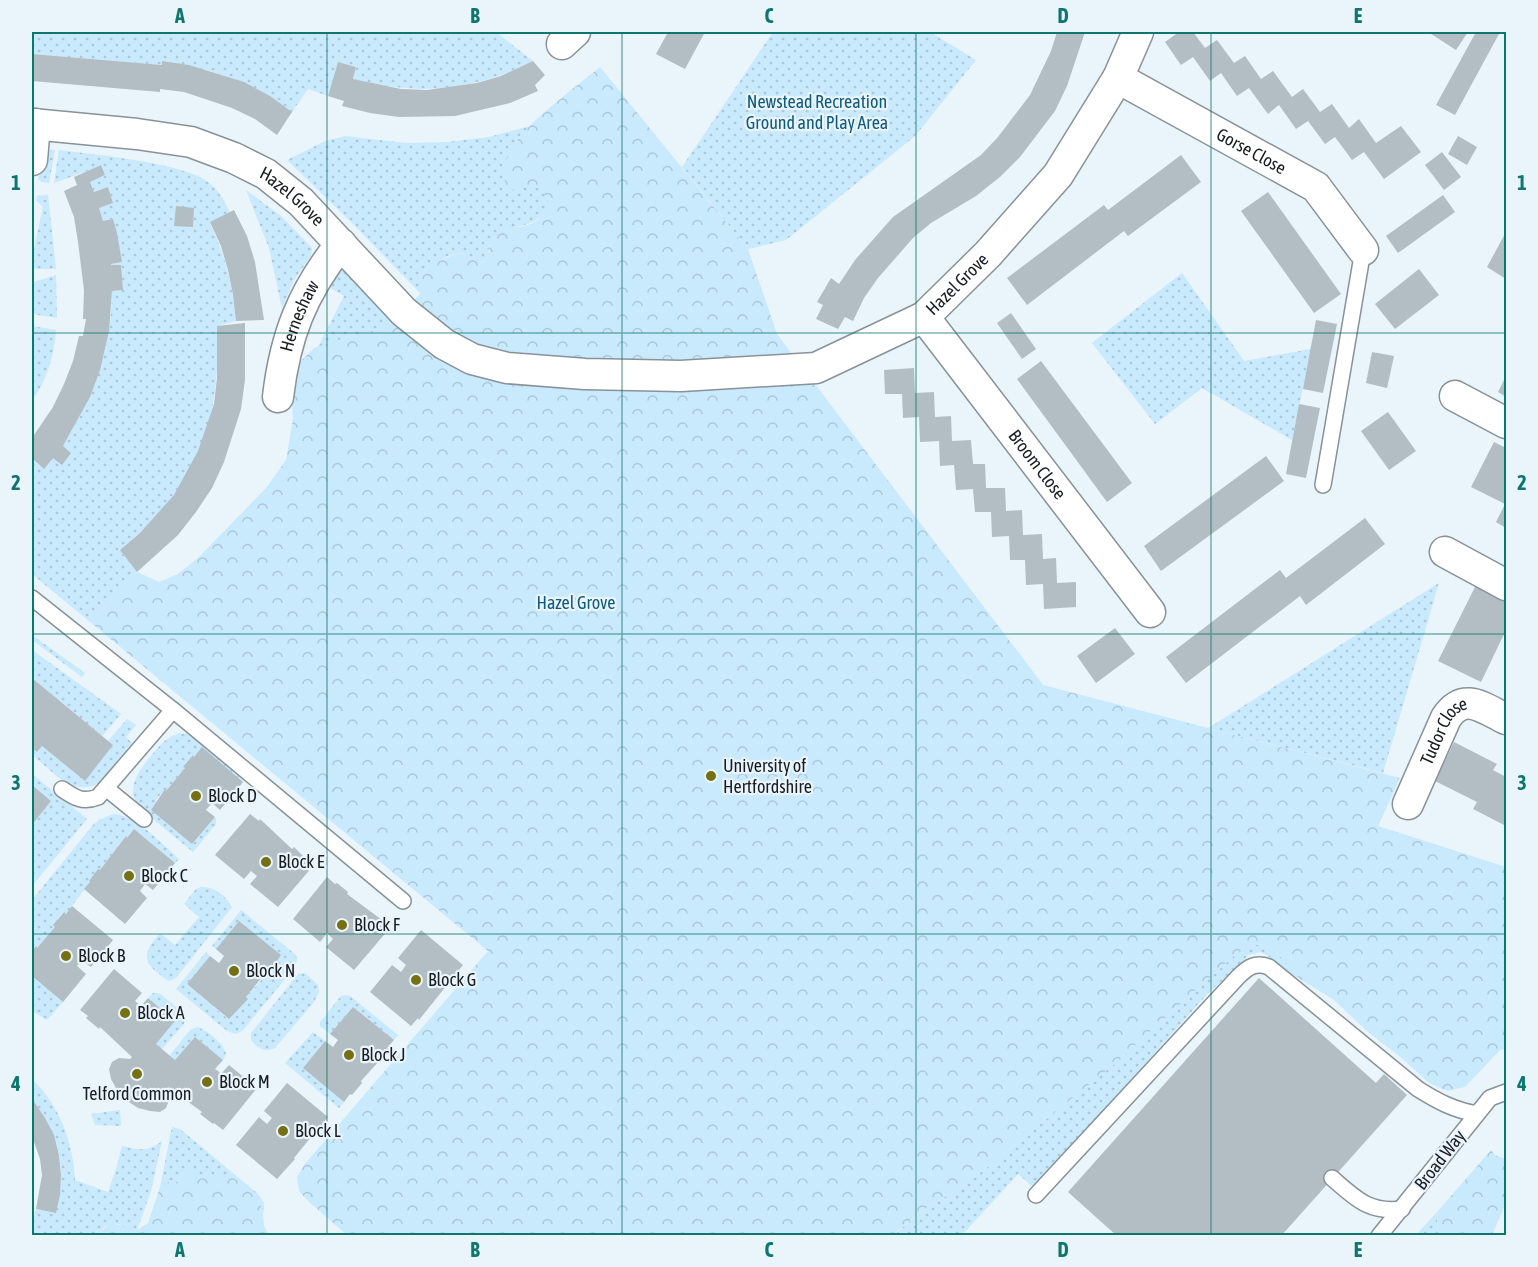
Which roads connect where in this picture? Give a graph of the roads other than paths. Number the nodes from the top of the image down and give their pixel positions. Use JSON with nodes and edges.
{"nodes":[{"id":1,"x":1138,"y":32,"type":"edge"},
{"id":2,"x":1118,"y":78,"type":"junction"},
{"id":3,"x":33,"y":124,"type":"edge"},
{"id":4,"x":32,"y":160,"type":"edge"},
{"id":5,"x":341,"y":244,"type":"junction"},
{"id":6,"x":1363,"y":250,"type":"joint"},
{"id":7,"x":924,"y":317,"type":"junction"},
{"id":8,"x":1455,"y":396,"type":"dead end"},
{"id":9,"x":278,"y":397,"type":"dead end"},
{"id":10,"x":1506,"y":423,"type":"edge"},
{"id":11,"x":1323,"y":485,"type":"dead end"},
{"id":12,"x":1445,"y":552,"type":"dead end"},
{"id":13,"x":1506,"y":585,"type":"edge"},
{"id":14,"x":32,"y":598,"type":"edge"},
{"id":15,"x":1150,"y":612,"type":"dead end"},
{"id":16,"x":173,"y":711,"type":"junction"},
{"id":17,"x":1506,"y":719,"type":"edge"},
{"id":18,"x":62,"y":789,"type":"dead end"},
{"id":19,"x":107,"y":789,"type":"junction"},
{"id":20,"x":1408,"y":804,"type":"dead end"},
{"id":21,"x":144,"y":819,"type":"dead end"},
{"id":22,"x":402,"y":901,"type":"dead end"},
{"id":23,"x":1506,"y":1092,"type":"edge"},
{"id":24,"x":1477,"y":1114,"type":"junction"},
{"id":25,"x":1332,"y":1178,"type":"dead end"},
{"id":26,"x":1036,"y":1195,"type":"dead end"},
{"id":27,"x":1402,"y":1209,"type":"junction"},
{"id":28,"x":1378,"y":1236,"type":"edge"}],
"edges":[{"from":1,"to":2,"type":"street","name":"Hazel Grove"},
{"from":2,"to":6,"type":"street","name":"Gorse Close"},
{"from":2,"to":7,"type":"street","name":"Hazel Grove"},
{"from":3,"to":4,"type":"street"},
{"from":3,"to":5,"type":"street","name":"Hazel Grove"},
{"from":5,"to":7,"type":"street","name":"Hazel Grove"},
{"from":5,"to":9,"type":"street","name":"Herneshaw"},
{"from":6,"to":11,"type":"lane"},
{"from":7,"to":15,"type":"street","name":"Broom Close"},
{"from":8,"to":10,"type":"street"},
{"from":12,"to":13,"type":"street"},
{"from":14,"to":16,"type":"lane"},
{"from":16,"to":19,"type":"lane"},
{"from":16,"to":22,"type":"lane"},
{"from":17,"to":20,"type":"street","name":"Tudor Close"},
{"from":18,"to":19,"type":"lane"},
{"from":19,"to":21,"type":"lane"},
{"from":23,"to":24,"type":"lane","name":"Broad Way"},
{"from":24,"to":26,"type":"lane"},
{"from":24,"to":27,"type":"lane","name":"Broad Way"},
{"from":25,"to":27,"type":"lane"},
{"from":27,"to":28,"type":"lane","name":"Broad Way"}]}
